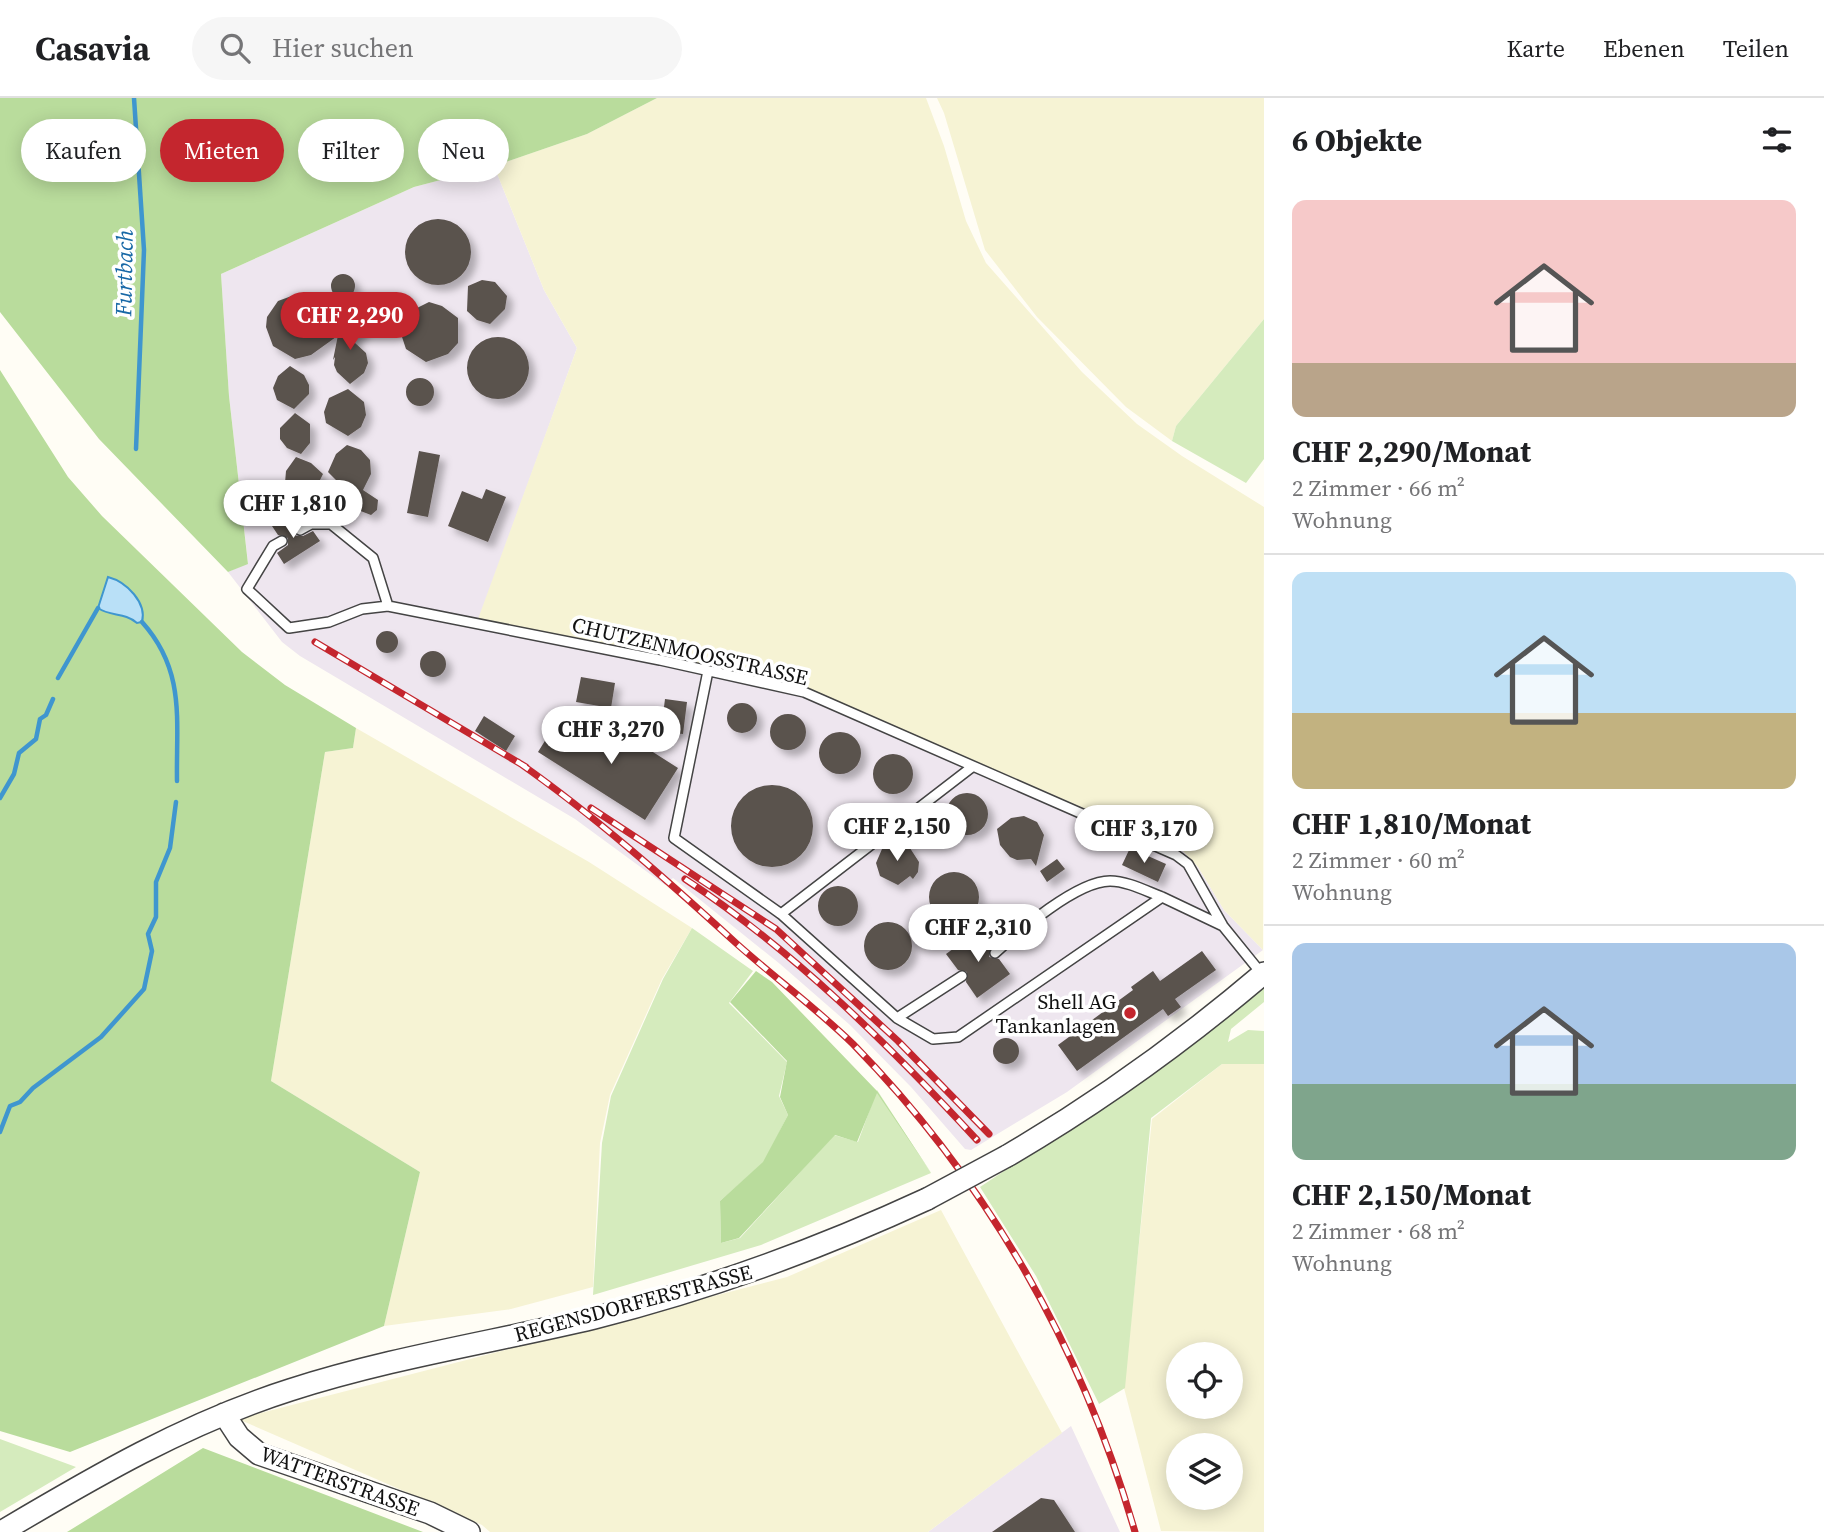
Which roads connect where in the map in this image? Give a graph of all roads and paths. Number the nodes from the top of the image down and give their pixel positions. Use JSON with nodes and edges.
{"nodes":[{"id":1,"x":299,"y":530,"type":"dead end"},
{"id":2,"x":282,"y":541,"type":"dead end"},
{"id":3,"x":387,"y":606,"type":"junction"},
{"id":4,"x":708,"y":671,"type":"junction"},
{"id":5,"x":972,"y":767,"type":"junction"},
{"id":6,"x":1162,"y":897,"type":"junction"},
{"id":7,"x":781,"y":914,"type":"junction"},
{"id":8,"x":1223,"y":926,"type":"junction"},
{"id":9,"x":995,"y":953,"type":"dead end"},
{"id":10,"x":1263,"y":974,"type":"edge"},
{"id":11,"x":962,"y":976,"type":"dead end"},
{"id":12,"x":897,"y":1018,"type":"junction"},
{"id":13,"x":224,"y":1414,"type":"junction"},
{"id":14,"x":1,"y":1532,"type":"edge"},
{"id":15,"x":469,"y":1532,"type":"edge"}],
"edges":[{"from":1,"to":3,"type":"lane"},
{"from":2,"to":3,"type":"lane","name":"CHUTZENMOOSSTRASSE"},
{"from":3,"to":4,"type":"lane","name":"CHUTZENMOOSSTRASSE"},
{"from":4,"to":5,"type":"lane","name":"CHUTZENMOOSSTRASSE"},
{"from":4,"to":7,"type":"lane"},
{"from":5,"to":7,"type":"lane"},
{"from":5,"to":8,"type":"lane","name":"CHUTZENMOOSSTRASSE"},
{"from":6,"to":8,"type":"lane"},
{"from":6,"to":9,"type":"lane"},
{"from":6,"to":12,"type":"lane"},
{"from":7,"to":12,"type":"lane"},
{"from":8,"to":10,"type":"lane","name":"CHUTZENMOOSSTRASSE"},
{"from":10,"to":13,"type":"street","name":"REGENSDORFERSTRASSE","bridge":true},
{"from":11,"to":12,"type":"lane"},
{"from":13,"to":14,"type":"street","name":"REGENSDORFERSTRASSE"},
{"from":13,"to":15,"type":"street","name":"WATTERSTRASSE"}]}
